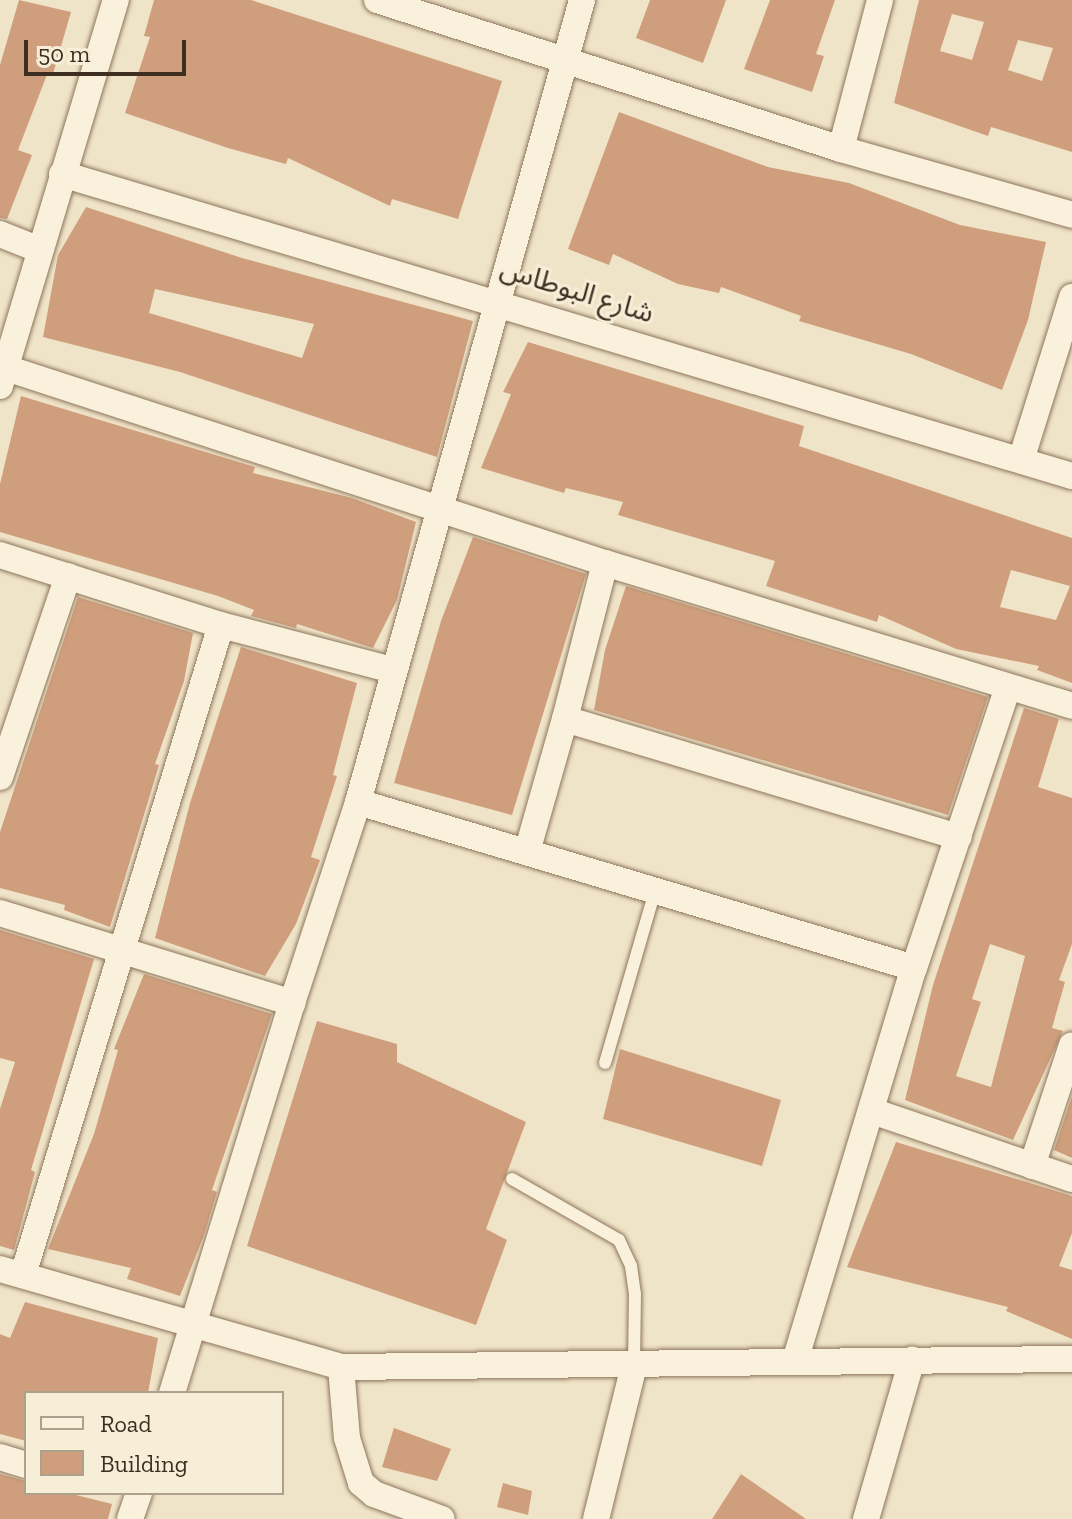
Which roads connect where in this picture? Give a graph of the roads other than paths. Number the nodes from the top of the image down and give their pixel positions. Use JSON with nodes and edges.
{"nodes":[{"id":1,"x":116,"y":0,"type":"edge"},
{"id":2,"x":377,"y":0,"type":"edge"},
{"id":3,"x":582,"y":0,"type":"edge"},
{"id":4,"x":880,"y":0,"type":"edge"},
{"id":5,"x":563,"y":60,"type":"junction"},
{"id":6,"x":841,"y":149,"type":"junction"},
{"id":7,"x":62,"y":174,"type":"junction"},
{"id":8,"x":1072,"y":215,"type":"edge"},
{"id":9,"x":0,"y":234,"type":"edge"},
{"id":10,"x":40,"y":250,"type":"junction"},
{"id":11,"x":1072,"y":297,"type":"edge"},
{"id":12,"x":500,"y":301,"type":"junction"},
{"id":13,"x":3,"y":377,"type":"edge"},
{"id":14,"x":1021,"y":460,"type":"junction"},
{"id":15,"x":1072,"y":476,"type":"edge"},
{"id":16,"x":442,"y":509,"type":"junction"},
{"id":17,"x":0,"y":555,"type":"edge"},
{"id":18,"x":605,"y":563,"type":"junction"},
{"id":19,"x":68,"y":576,"type":"junction"},
{"id":20,"x":221,"y":625,"type":"junction"},
{"id":21,"x":393,"y":670,"type":"junction"},
{"id":22,"x":1008,"y":687,"type":"junction"},
{"id":23,"x":1072,"y":706,"type":"edge"},
{"id":24,"x":565,"y":719,"type":"junction"},
{"id":25,"x":0,"y":777,"type":"edge"},
{"id":26,"x":358,"y":802,"type":"junction"},
{"id":27,"x":959,"y":837,"type":"junction"},
{"id":28,"x":527,"y":852,"type":"junction"},
{"id":29,"x":655,"y":891,"type":"junction"},
{"id":30,"x":0,"y":913,"type":"edge"},
{"id":31,"x":121,"y":949,"type":"junction"},
{"id":32,"x":914,"y":968,"type":"junction"},
{"id":33,"x":292,"y":1003,"type":"junction"},
{"id":34,"x":1072,"y":1045,"type":"edge"},
{"id":35,"x":605,"y":1063,"type":"dead end"},
{"id":36,"x":872,"y":1111,"type":"junction"},
{"id":37,"x":1032,"y":1166,"type":"junction"},
{"id":38,"x":512,"y":1179,"type":"dead end"},
{"id":39,"x":1072,"y":1179,"type":"edge"},
{"id":40,"x":12,"y":1272,"type":"edge"},
{"id":41,"x":193,"y":1327,"type":"junction"},
{"id":42,"x":1072,"y":1359,"type":"edge"},
{"id":43,"x":912,"y":1360,"type":"junction"},
{"id":44,"x":795,"y":1361,"type":"junction"},
{"id":45,"x":634,"y":1366,"type":"junction"},
{"id":46,"x":341,"y":1367,"type":"junction"},
{"id":47,"x":173,"y":1391,"type":"edge"},
{"id":48,"x":0,"y":1457,"type":"edge"},
{"id":49,"x":24,"y":1464,"type":"edge"},
{"id":50,"x":442,"y":1519,"type":"edge"},
{"id":51,"x":596,"y":1519,"type":"edge"},
{"id":52,"x":866,"y":1519,"type":"edge"}],
"edges":[{"from":1,"to":7,"type":"street"},
{"from":2,"to":5,"type":"street"},
{"from":3,"to":5,"type":"street"},
{"from":4,"to":6,"type":"street"},
{"from":5,"to":6,"type":"street"},
{"from":5,"to":12,"type":"street"},
{"from":6,"to":8,"type":"street"},
{"from":7,"to":10,"type":"street"},
{"from":7,"to":12,"type":"street","name":"شارع البوطاس"},
{"from":9,"to":10,"type":"street"},
{"from":10,"to":13,"type":"street"},
{"from":11,"to":14,"type":"street"},
{"from":12,"to":14,"type":"street","name":"شارع البوطاس"},
{"from":12,"to":16,"type":"street"},
{"from":13,"to":16,"type":"street"},
{"from":14,"to":15,"type":"street","name":"شارع البوطاس"},
{"from":16,"to":18,"type":"street"},
{"from":16,"to":21,"type":"street"},
{"from":17,"to":19,"type":"street"},
{"from":18,"to":22,"type":"street"},
{"from":18,"to":24,"type":"street"},
{"from":19,"to":20,"type":"street"},
{"from":19,"to":25,"type":"street"},
{"from":20,"to":21,"type":"street"},
{"from":20,"to":31,"type":"street"},
{"from":21,"to":26,"type":"street"},
{"from":22,"to":23,"type":"street"},
{"from":22,"to":27,"type":"street"},
{"from":24,"to":27,"type":"street"},
{"from":24,"to":28,"type":"street"},
{"from":26,"to":28,"type":"street"},
{"from":26,"to":33,"type":"street"},
{"from":27,"to":32,"type":"street"},
{"from":28,"to":29,"type":"street"},
{"from":29,"to":32,"type":"street"},
{"from":29,"to":35,"type":"lane"},
{"from":30,"to":31,"type":"street"},
{"from":31,"to":33,"type":"street"},
{"from":31,"to":40,"type":"street"},
{"from":32,"to":36,"type":"street"},
{"from":33,"to":41,"type":"street"},
{"from":34,"to":37,"type":"street"},
{"from":36,"to":37,"type":"street"},
{"from":36,"to":44,"type":"street"},
{"from":37,"to":39,"type":"street"},
{"from":38,"to":45,"type":"lane"},
{"from":40,"to":41,"type":"street"},
{"from":41,"to":46,"type":"street"},
{"from":41,"to":47,"type":"street"},
{"from":42,"to":43,"type":"street"},
{"from":43,"to":44,"type":"street"},
{"from":43,"to":52,"type":"street"},
{"from":44,"to":45,"type":"street"},
{"from":45,"to":46,"type":"street"},
{"from":45,"to":51,"type":"street"},
{"from":46,"to":50,"type":"street"},
{"from":48,"to":49,"type":"street"}]}
